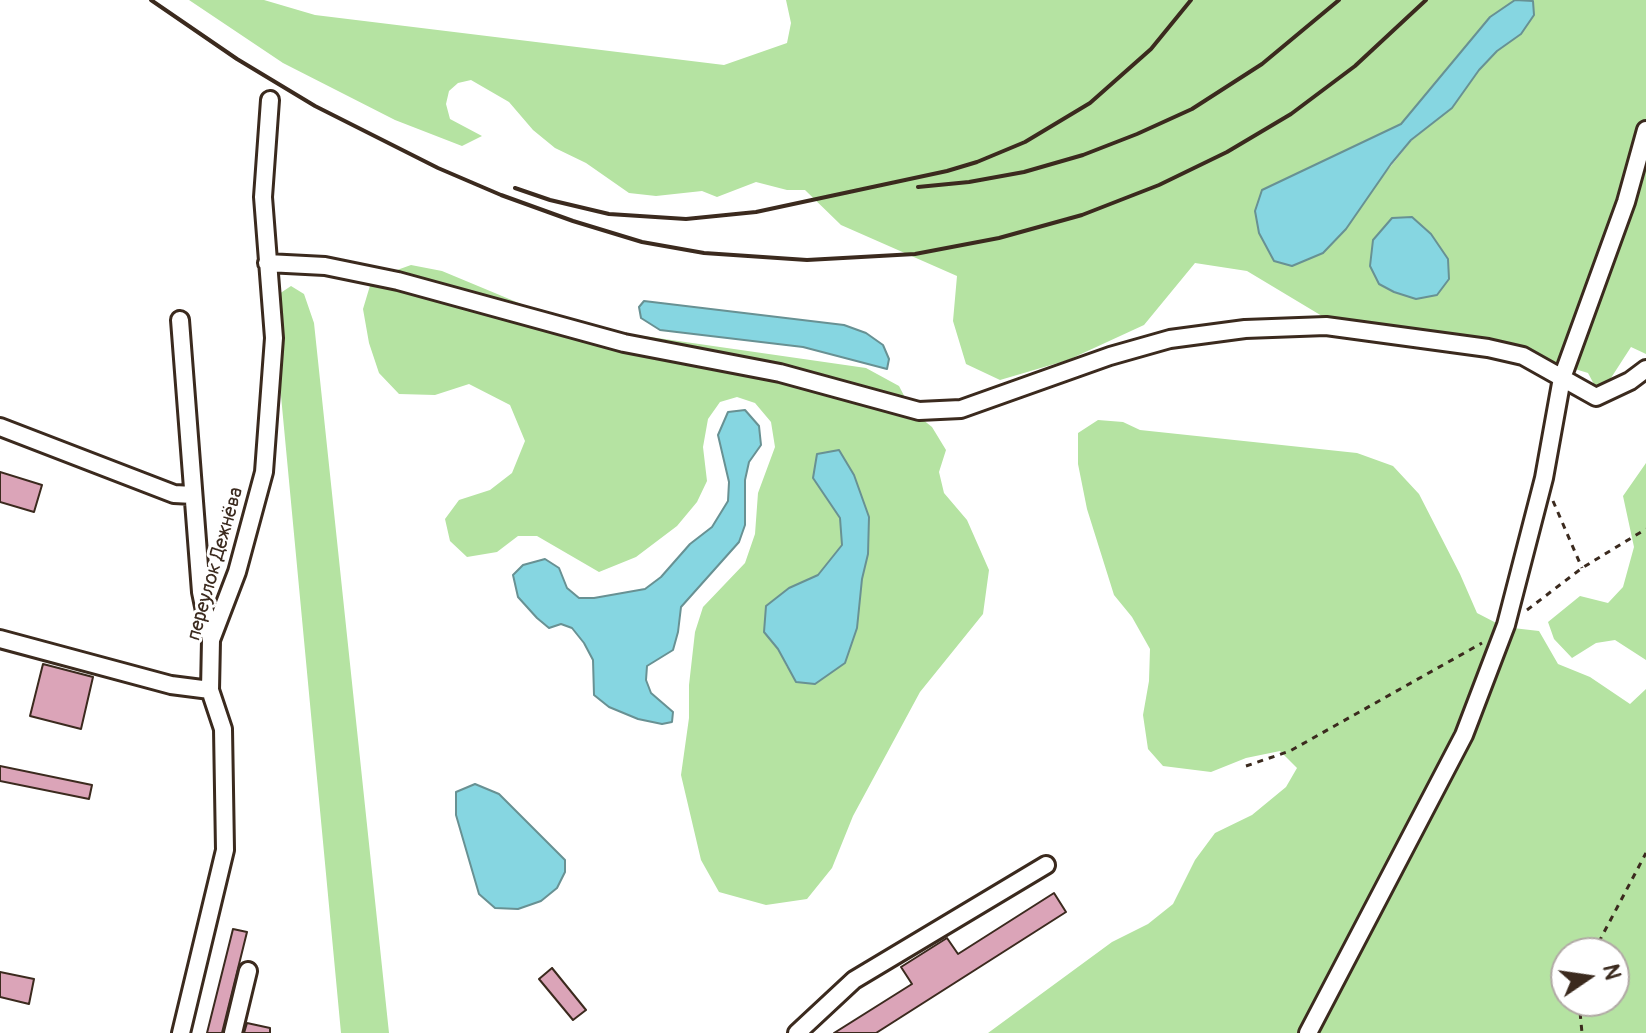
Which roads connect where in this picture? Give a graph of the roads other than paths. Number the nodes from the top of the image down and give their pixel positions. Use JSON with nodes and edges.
{"nodes":[{"id":1,"x":270,"y":100,"type":"dead end"},
{"id":2,"x":1646,"y":130,"type":"edge"},
{"id":3,"x":267,"y":263,"type":"junction"},
{"id":4,"x":180,"y":320,"type":"dead end"},
{"id":5,"x":1646,"y":369,"type":"edge"},
{"id":6,"x":1562,"y":378,"type":"junction"},
{"id":7,"x":0,"y":427,"type":"edge"},
{"id":8,"x":193,"y":495,"type":"junction"},
{"id":9,"x":0,"y":639,"type":"edge"},
{"id":10,"x":211,"y":640,"type":"junction"},
{"id":11,"x":210,"y":690,"type":"junction"},
{"id":12,"x":1046,"y":865,"type":"dead end"},
{"id":13,"x":248,"y":971,"type":"dead end"},
{"id":14,"x":181,"y":1033,"type":"edge"},
{"id":15,"x":233,"y":1033,"type":"edge"},
{"id":16,"x":797,"y":1033,"type":"edge"},
{"id":17,"x":1308,"y":1033,"type":"edge"}],
"edges":[{"from":1,"to":3,"type":"street","name":"переулок Дежнёва"},
{"from":2,"to":6,"type":"street"},
{"from":3,"to":6,"type":"street"},
{"from":3,"to":10,"type":"street","name":"переулок Дежнёва"},
{"from":4,"to":8,"type":"street"},
{"from":5,"to":6,"type":"street"},
{"from":6,"to":17,"type":"street"},
{"from":7,"to":8,"type":"street"},
{"from":8,"to":10,"type":"street"},
{"from":9,"to":11,"type":"street"},
{"from":10,"to":11,"type":"street","name":"переулок Дежнёва"},
{"from":11,"to":14,"type":"street","name":"переулок Дежнёва"},
{"from":12,"to":16,"type":"street"},
{"from":13,"to":15,"type":"street"}]}
